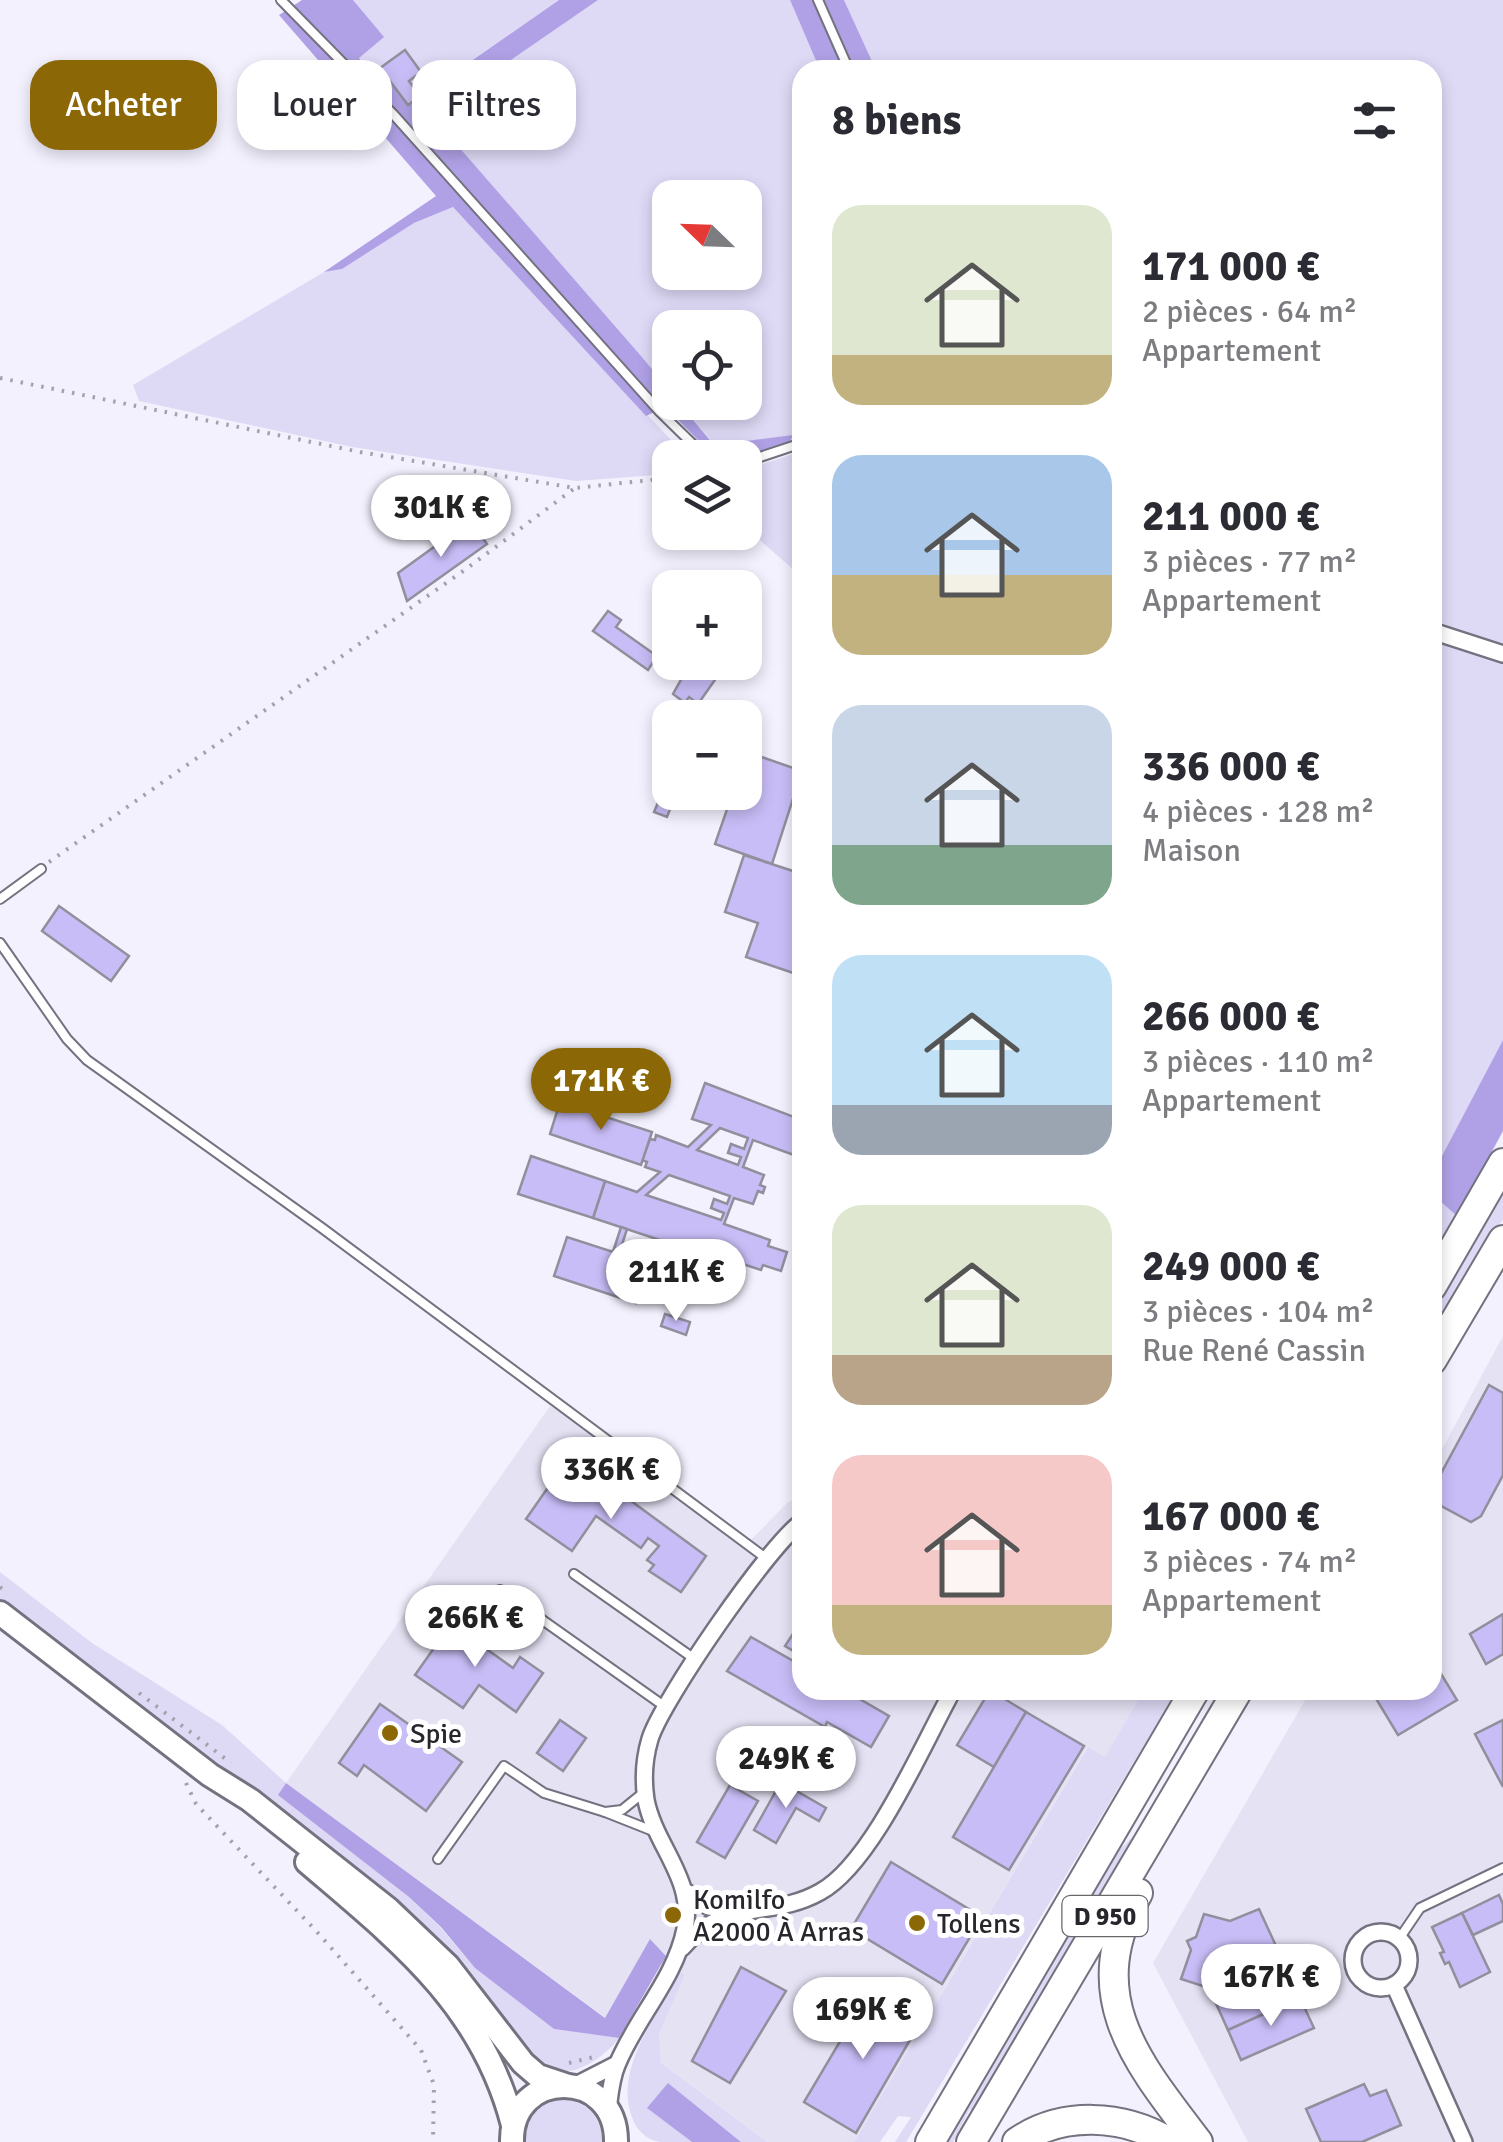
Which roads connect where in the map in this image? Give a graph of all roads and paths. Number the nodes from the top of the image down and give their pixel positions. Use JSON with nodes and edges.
{"nodes":[{"id":1,"x":282,"y":0,"type":"edge"},
{"id":2,"x":818,"y":0,"type":"edge"},
{"id":3,"x":844,"y":60,"type":"edge"},
{"id":4,"x":0,"y":378,"type":"edge"},
{"id":5,"x":689,"y":440,"type":"edge"},
{"id":6,"x":792,"y":446,"type":"edge"},
{"id":7,"x":762,"y":456,"type":"edge"},
{"id":8,"x":652,"y":480,"type":"edge"},
{"id":9,"x":574,"y":488,"type":"junction"},
{"id":10,"x":1442,"y":634,"type":"edge"},
{"id":11,"x":1503,"y":654,"type":"edge"},
{"id":12,"x":40,"y":869,"type":"joint"},
{"id":13,"x":0,"y":899,"type":"edge"},
{"id":14,"x":0,"y":943,"type":"edge"},
{"id":15,"x":1503,"y":1163,"type":"edge"},
{"id":16,"x":1503,"y":1240,"type":"edge"},
{"id":17,"x":1442,"y":1269,"type":"edge"},
{"id":18,"x":1442,"y":1343,"type":"edge"},
{"id":19,"x":792,"y":1530,"type":"edge"},
{"id":20,"x":766,"y":1559,"type":"junction"},
{"id":21,"x":574,"y":1574,"type":"dead end"},
{"id":22,"x":500,"y":1590,"type":"dead end"},
{"id":23,"x":0,"y":1613,"type":"edge"},
{"id":24,"x":696,"y":1660,"type":"junction"},
{"id":25,"x":947,"y":1700,"type":"edge"},
{"id":26,"x":1189,"y":1700,"type":"edge"},
{"id":27,"x":1232,"y":1700,"type":"edge"},
{"id":28,"x":1244,"y":1700,"type":"edge"},
{"id":29,"x":664,"y":1706,"type":"junction"},
{"id":30,"x":183,"y":1754,"type":"junction"},
{"id":31,"x":210,"y":1775,"type":"junction"},
{"id":32,"x":645,"y":1788,"type":"junction"},
{"id":33,"x":605,"y":1812,"type":"junction"},
{"id":34,"x":656,"y":1833,"type":"junction"},
{"id":35,"x":438,"y":1859,"type":"dead end"},
{"id":36,"x":1503,"y":1868,"type":"edge"},
{"id":37,"x":685,"y":1891,"type":"junction"},
{"id":38,"x":741,"y":1911,"type":"junction"},
{"id":39,"x":1399,"y":1939,"type":"junction"},
{"id":40,"x":677,"y":1955,"type":"junction"},
{"id":41,"x":1394,"y":1985,"type":"junction"},
{"id":42,"x":618,"y":2064,"type":"junction"},
{"id":43,"x":571,"y":2086,"type":"junction"},
{"id":44,"x":612,"y":2124,"type":"edge"},
{"id":45,"x":513,"y":2133,"type":"edge"},
{"id":46,"x":932,"y":2137,"type":"edge"},
{"id":47,"x":433,"y":2142,"type":"edge"},
{"id":48,"x":633,"y":2142,"type":"edge"},
{"id":49,"x":972,"y":2142,"type":"edge"},
{"id":50,"x":1017,"y":2142,"type":"edge"},
{"id":51,"x":1169,"y":2142,"type":"edge"},
{"id":52,"x":1198,"y":2142,"type":"edge"},
{"id":53,"x":1464,"y":2142,"type":"edge"}],
"edges":[{"from":1,"to":5,"type":"lane"},
{"from":2,"to":3,"type":"lane"},
{"from":4,"to":9,"type":"path"},
{"from":6,"to":7,"type":"lane"},
{"from":8,"to":9,"type":"path"},
{"from":9,"to":12,"type":"path"},
{"from":10,"to":11,"type":"street"},
{"from":12,"to":13,"type":"lane"},
{"from":14,"to":20,"type":"lane"},
{"from":15,"to":17,"type":"highway"},
{"from":16,"to":18,"type":"highway"},
{"from":19,"to":20,"type":"street"},
{"from":20,"to":24,"type":"street"},
{"from":21,"to":24,"type":"lane"},
{"from":22,"to":29,"type":"lane"},
{"from":23,"to":30,"type":"main road"},
{"from":24,"to":29,"type":"street"},
{"from":25,"to":38,"type":"street"},
{"from":26,"to":46,"type":"highway","number":"D 950"},
{"from":27,"to":49,"type":"highway","number":"D 950"},
{"from":28,"to":52,"type":"highway"},
{"from":29,"to":32,"type":"street"},
{"from":30,"to":31,"type":"main road"},
{"from":30,"to":47,"type":"path"},
{"from":31,"to":43,"type":"main road"},
{"from":31,"to":45,"type":"main road"},
{"from":32,"to":33,"type":"lane"},
{"from":32,"to":34,"type":"street"},
{"from":33,"to":34,"type":"lane"},
{"from":33,"to":35,"type":"lane"},
{"from":34,"to":37,"type":"street"},
{"from":36,"to":39,"type":"lane"},
{"from":37,"to":38,"type":"street"},
{"from":37,"to":40,"type":"street"},
{"from":38,"to":40,"type":"street"},
{"from":39,"to":41,"type":"street"},
{"from":39,"to":41,"type":"street"},
{"from":40,"to":42,"type":"street"},
{"from":41,"to":53,"type":"street"},
{"from":42,"to":43,"type":"street"},
{"from":42,"to":44,"type":"street"},
{"from":43,"to":44,"type":"main road"},
{"from":43,"to":45,"type":"main road"},
{"from":44,"to":48,"type":"main road"},
{"from":50,"to":51,"type":"highway"}]}
